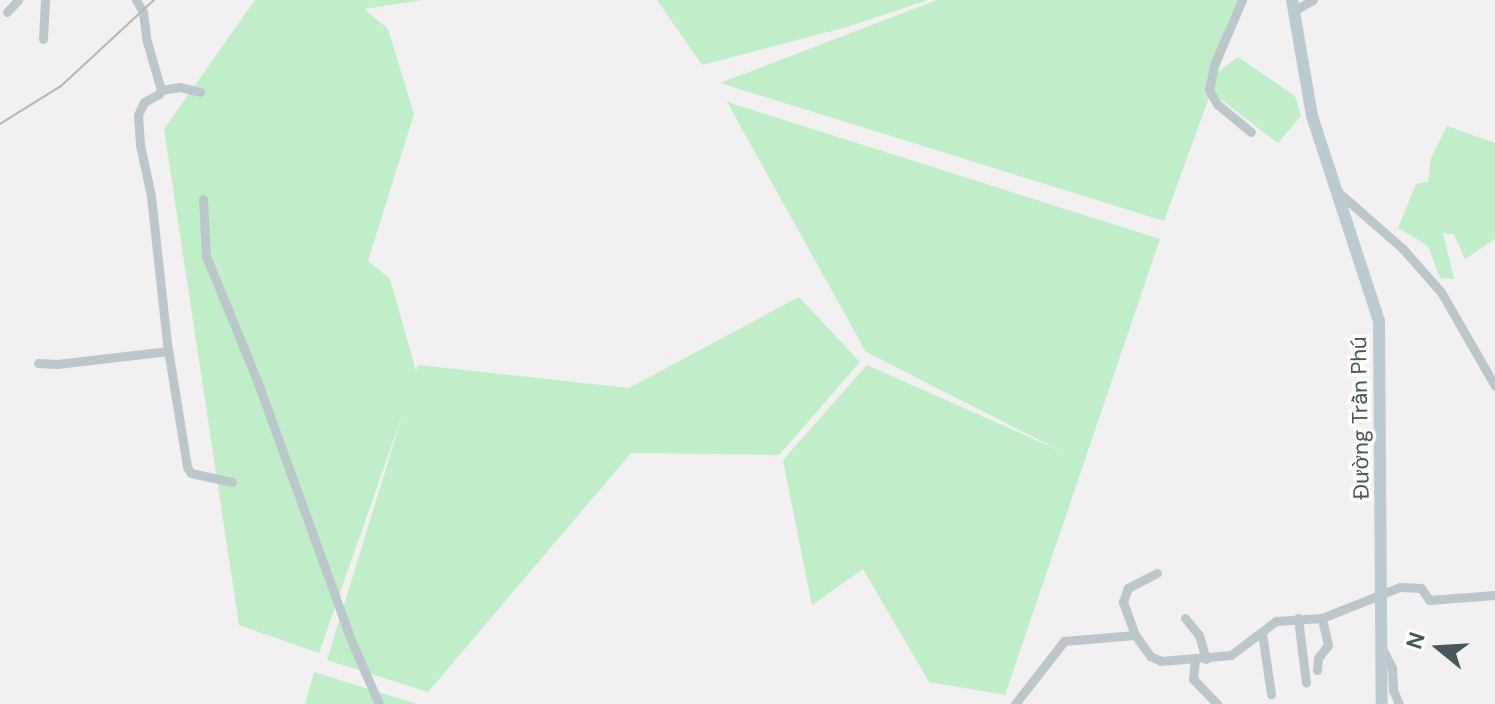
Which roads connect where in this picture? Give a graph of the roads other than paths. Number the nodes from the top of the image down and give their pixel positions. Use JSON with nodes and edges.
{"nodes":[{"id":1,"x":18,"y":0,"type":"edge"},
{"id":2,"x":45,"y":0,"type":"edge"},
{"id":3,"x":136,"y":0,"type":"edge"},
{"id":4,"x":1242,"y":0,"type":"edge"},
{"id":5,"x":1313,"y":0,"type":"edge"},
{"id":6,"x":1292,"y":6,"type":"edge"},
{"id":7,"x":7,"y":12,"type":"dead end"},
{"id":8,"x":43,"y":39,"type":"dead end"},
{"id":9,"x":161,"y":90,"type":"junction"},
{"id":10,"x":200,"y":92,"type":"dead end"},
{"id":11,"x":1251,"y":132,"type":"dead end"},
{"id":12,"x":1338,"y":192,"type":"junction"},
{"id":13,"x":203,"y":199,"type":"dead end"},
{"id":14,"x":168,"y":351,"type":"junction"},
{"id":15,"x":38,"y":363,"type":"dead end"},
{"id":16,"x":1495,"y":386,"type":"edge"},
{"id":17,"x":232,"y":482,"type":"dead end"},
{"id":18,"x":1157,"y":573,"type":"dead end"},
{"id":19,"x":1381,"y":594,"type":"junction"},
{"id":20,"x":1495,"y":595,"type":"edge"},
{"id":21,"x":1185,"y":618,"type":"dead end"},
{"id":22,"x":1298,"y":618,"type":"junction"},
{"id":23,"x":1322,"y":618,"type":"junction"},
{"id":24,"x":1262,"y":633,"type":"junction"},
{"id":25,"x":1135,"y":635,"type":"junction"},
{"id":26,"x":1382,"y":648,"type":"junction"},
{"id":27,"x":1201,"y":660,"type":"junction"},
{"id":28,"x":1317,"y":670,"type":"dead end"},
{"id":29,"x":1306,"y":683,"type":"dead end"},
{"id":30,"x":1271,"y":694,"type":"dead end"},
{"id":31,"x":379,"y":704,"type":"edge"},
{"id":32,"x":1015,"y":704,"type":"edge"},
{"id":33,"x":1217,"y":704,"type":"edge"},
{"id":34,"x":1382,"y":704,"type":"edge"},
{"id":35,"x":1399,"y":704,"type":"edge"}],
"edges":[{"from":1,"to":7,"type":"street"},
{"from":2,"to":8,"type":"street"},
{"from":3,"to":9,"type":"street"},
{"from":4,"to":11,"type":"street"},
{"from":5,"to":6,"type":"street"},
{"from":6,"to":12,"type":"main road","name":"Đường Trần Phú"},
{"from":9,"to":10,"type":"street"},
{"from":9,"to":14,"type":"street"},
{"from":12,"to":16,"type":"street"},
{"from":12,"to":19,"type":"main road","name":"Đường Trần Phú"},
{"from":13,"to":31,"type":"street"},
{"from":14,"to":15,"type":"street"},
{"from":14,"to":17,"type":"street"},
{"from":18,"to":25,"type":"street"},
{"from":19,"to":20,"type":"street"},
{"from":19,"to":23,"type":"street"},
{"from":19,"to":26,"type":"main road","name":"Đường Trần Phú"},
{"from":21,"to":27,"type":"street"},
{"from":22,"to":23,"type":"street"},
{"from":22,"to":24,"type":"street"},
{"from":22,"to":29,"type":"street"},
{"from":23,"to":28,"type":"street"},
{"from":24,"to":27,"type":"street"},
{"from":24,"to":30,"type":"street"},
{"from":25,"to":27,"type":"street"},
{"from":25,"to":32,"type":"street"},
{"from":26,"to":34,"type":"main road","name":"Đường Trần Phú"},
{"from":26,"to":35,"type":"street"},
{"from":27,"to":33,"type":"street"}]}
